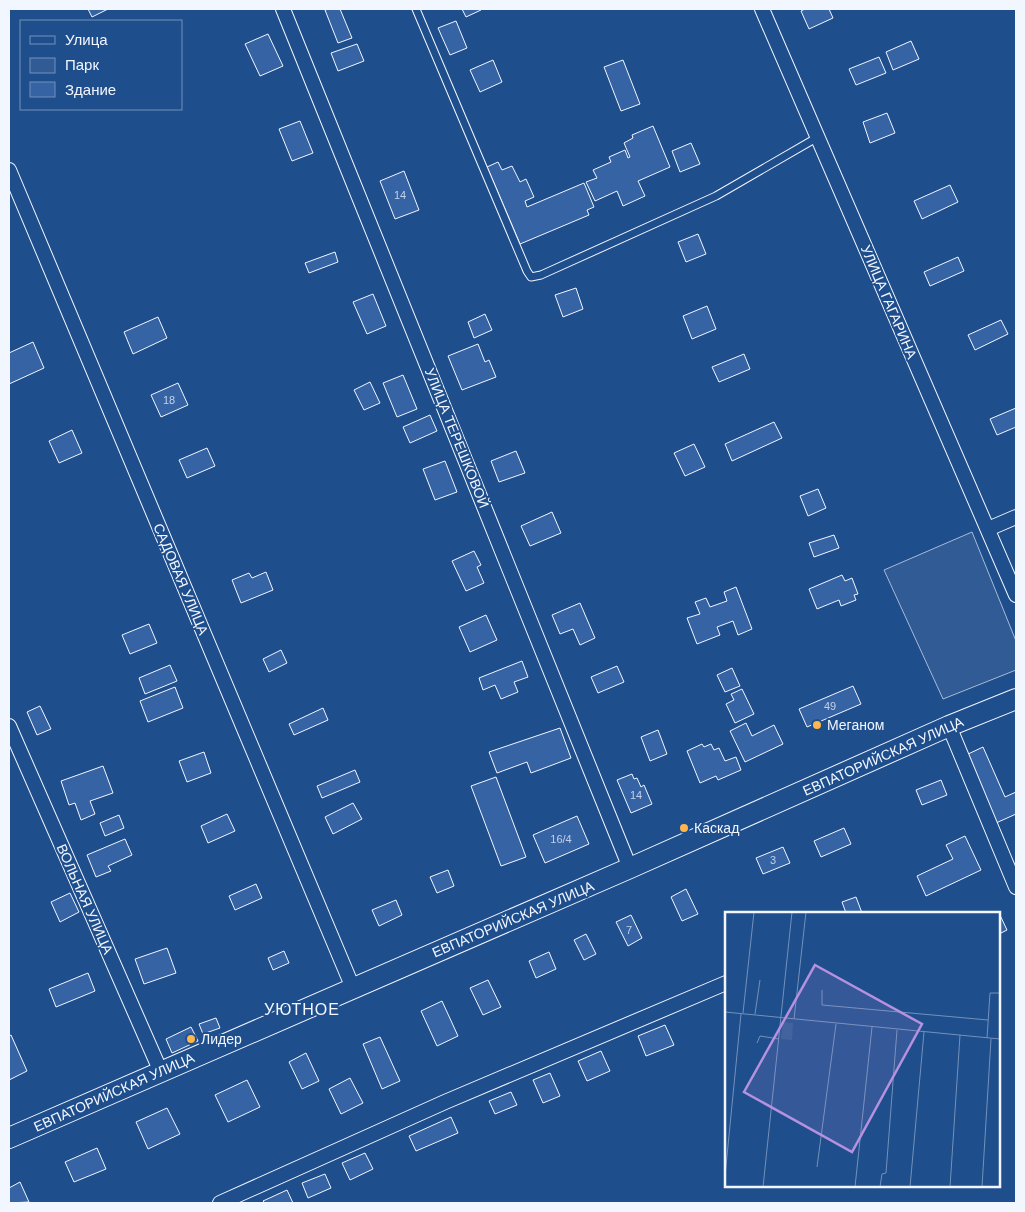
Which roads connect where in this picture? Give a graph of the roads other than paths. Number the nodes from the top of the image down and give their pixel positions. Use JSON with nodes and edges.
{"nodes":[{"id":1,"x":283,"y":9,"type":"edge"},
{"id":2,"x":416,"y":9,"type":"edge"},
{"id":3,"x":762,"y":9,"type":"edge"},
{"id":4,"x":818,"y":137,"type":"junction"},
{"id":5,"x":9,"y":170,"type":"edge"},
{"id":6,"x":1016,"y":517,"type":"edge"},
{"id":7,"x":988,"y":529,"type":"junction"},
{"id":8,"x":1016,"y":595,"type":"edge"},
{"id":9,"x":1016,"y":699,"type":"edge"},
{"id":10,"x":9,"y":726,"type":"edge"},
{"id":11,"x":948,"y":726,"type":"junction"},
{"id":12,"x":630,"y":868,"type":"junction"},
{"id":13,"x":1016,"y":887,"type":"edge"},
{"id":14,"x":725,"y":983,"type":"edge"},
{"id":15,"x":353,"y":988,"type":"junction"},
{"id":16,"x":161,"y":1072,"type":"junction"},
{"id":17,"x":9,"y":1138,"type":"edge"},
{"id":18,"x":220,"y":1203,"type":"edge"}],
"edges":[{"from":1,"to":12,"type":"street","name":"УЛИЦА ТЕРЕШКОВОЙ"},
{"from":2,"to":4,"type":"lane"},
{"from":3,"to":4,"type":"street","name":"УЛИЦА ГАГАРИНА"},
{"from":4,"to":7,"type":"street","name":"УЛИЦА ГАГАРИНА"},
{"from":5,"to":15,"type":"street","name":"САДОВАЯ УЛИЦА"},
{"from":6,"to":7,"type":"street"},
{"from":7,"to":8,"type":"street","name":"УЛИЦА ГАГАРИНА"},
{"from":9,"to":11,"type":"main road","name":"ЕВПАТОРИЙСКАЯ УЛИЦА"},
{"from":10,"to":16,"type":"street","name":"ВОЛЬНАЯ УЛИЦА"},
{"from":11,"to":12,"type":"main road","name":"ЕВПАТОРИЙСКАЯ УЛИЦА"},
{"from":11,"to":13,"type":"street"},
{"from":12,"to":15,"type":"main road","name":"ЕВПАТОРИЙСКАЯ УЛИЦА"},
{"from":14,"to":18,"type":"street"},
{"from":15,"to":16,"type":"main road","name":"ЕВПАТОРИЙСКАЯ УЛИЦА"},
{"from":16,"to":17,"type":"main road","name":"ЕВПАТОРИЙСКАЯ УЛИЦА"}]}
